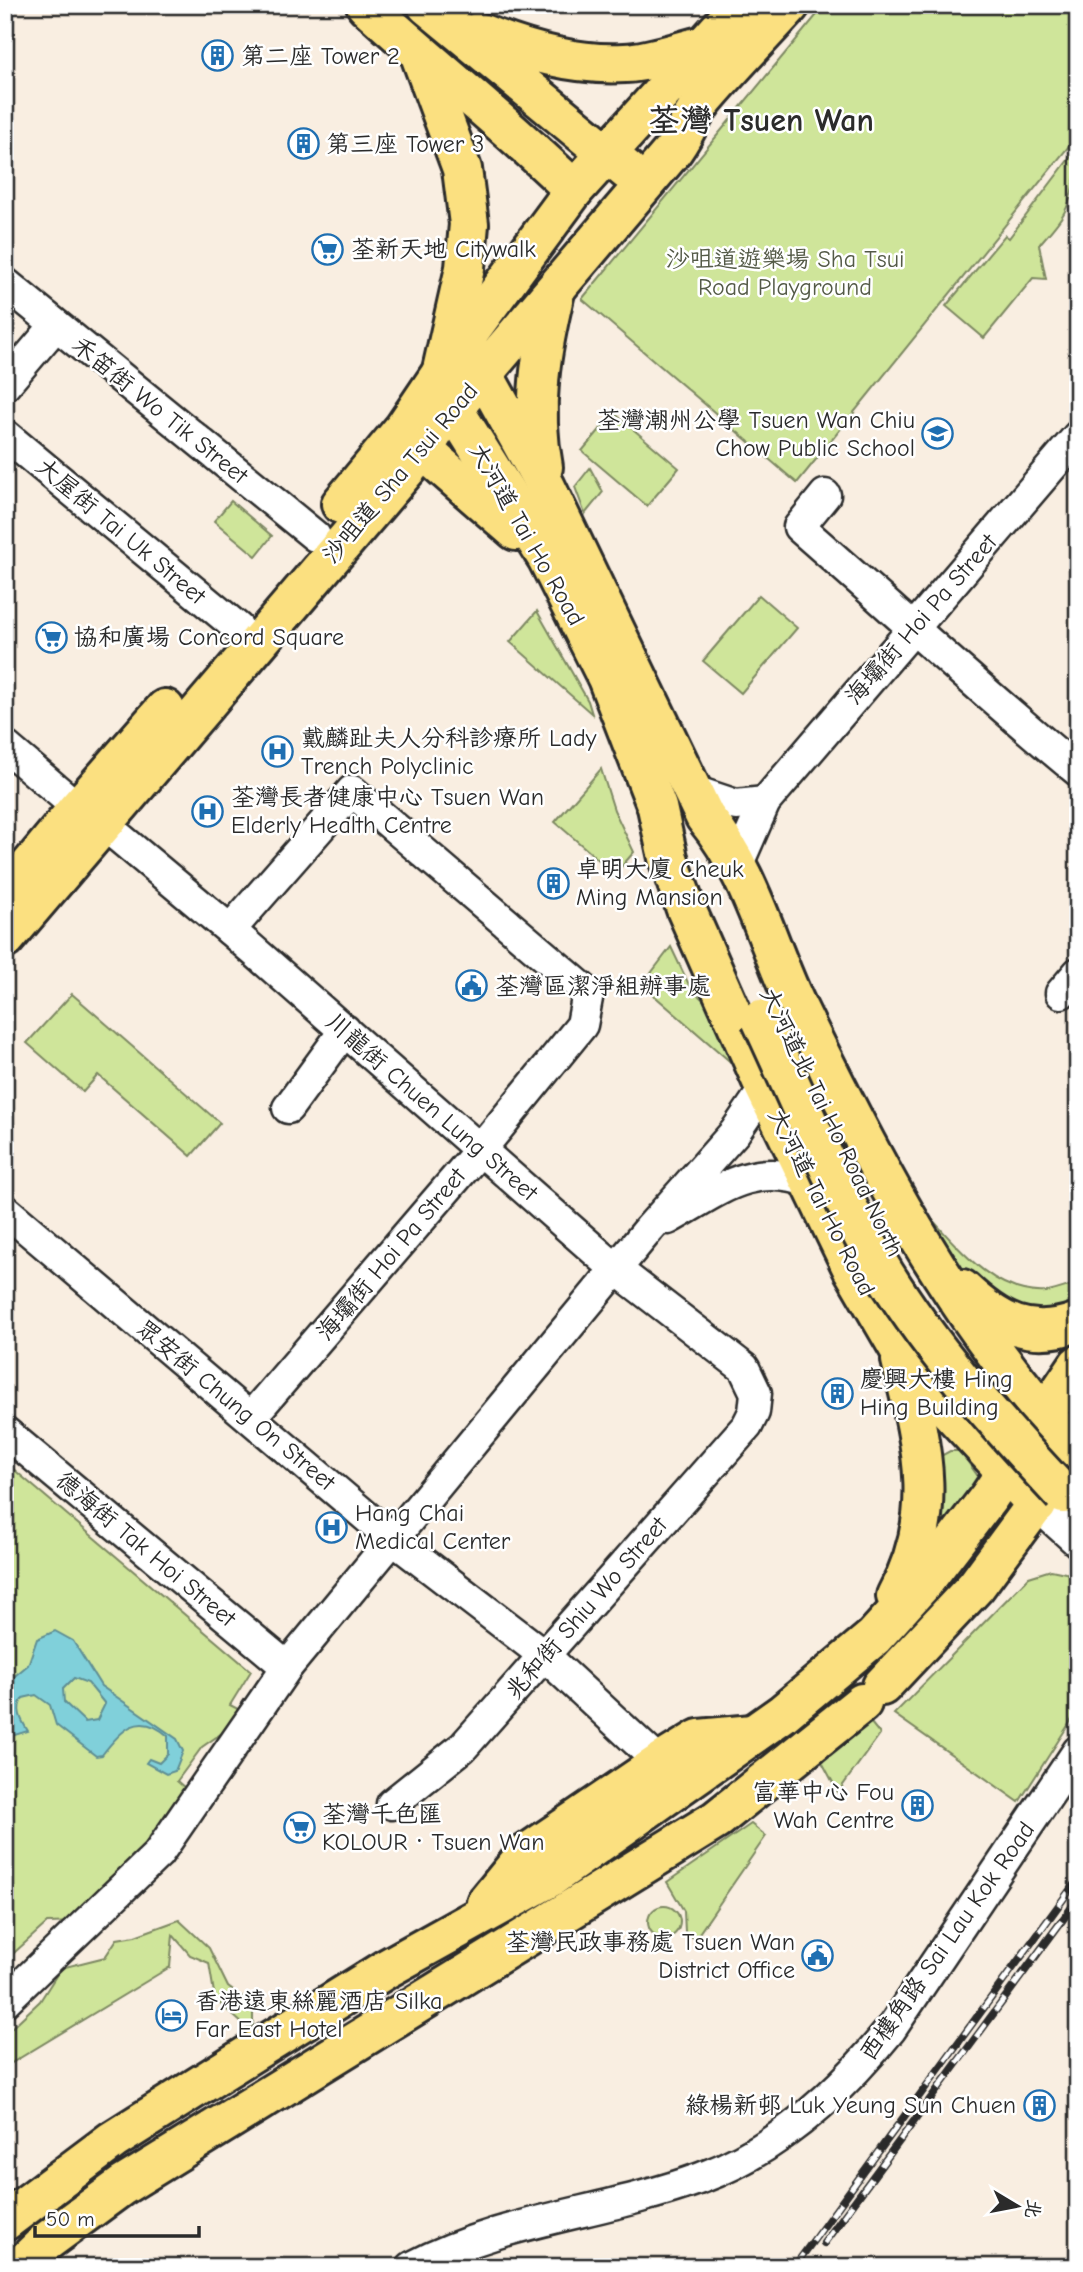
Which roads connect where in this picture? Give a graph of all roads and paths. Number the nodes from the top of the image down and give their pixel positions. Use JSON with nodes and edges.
{"nodes":[{"id":1,"x":366,"y":5,"type":"edge"},
{"id":2,"x":741,"y":5,"type":"edge"},
{"id":3,"x":790,"y":5,"type":"edge"},
{"id":4,"x":434,"y":11,"type":"edge"},
{"id":5,"x":705,"y":45,"type":"junction"},
{"id":6,"x":420,"y":55,"type":"junction"},
{"id":7,"x":625,"y":169,"type":"junction"},
{"id":8,"x":574,"y":190,"type":"junction"},
{"id":9,"x":5,"y":283,"type":"edge"},
{"id":10,"x":556,"y":286,"type":"junction"},
{"id":11,"x":56,"y":326,"type":"junction"},
{"id":12,"x":464,"y":339,"type":"junction"},
{"id":13,"x":483,"y":374,"type":"junction"},
{"id":14,"x":5,"y":385,"type":"edge"},
{"id":15,"x":447,"y":393,"type":"junction"},
{"id":16,"x":5,"y":435,"type":"edge"},
{"id":17,"x":1078,"y":436,"type":"edge"},
{"id":18,"x":424,"y":450,"type":"junction"},
{"id":19,"x":546,"y":487,"type":"junction"},
{"id":20,"x":825,"y":495,"type":"dead end"},
{"id":21,"x":315,"y":536,"type":"junction"},
{"id":22,"x":547,"y":558,"type":"junction"},
{"id":23,"x":238,"y":628,"type":"junction"},
{"id":24,"x":911,"y":629,"type":"junction"},
{"id":25,"x":5,"y":746,"type":"edge"},
{"id":26,"x":1078,"y":771,"type":"edge"},
{"id":27,"x":765,"y":802,"type":"junction"},
{"id":28,"x":657,"y":807,"type":"junction"},
{"id":29,"x":90,"y":815,"type":"junction"},
{"id":30,"x":696,"y":826,"type":"junction"},
{"id":31,"x":737,"y":866,"type":"junction"},
{"id":32,"x":5,"y":896,"type":"edge"},
{"id":33,"x":230,"y":930,"type":"junction"},
{"id":34,"x":5,"y":939,"type":"edge"},
{"id":35,"x":345,"y":1030,"type":"junction"},
{"id":36,"x":765,"y":1088,"type":"junction"},
{"id":37,"x":288,"y":1108,"type":"dead end"},
{"id":38,"x":481,"y":1149,"type":"junction"},
{"id":39,"x":810,"y":1182,"type":"junction"},
{"id":40,"x":5,"y":1210,"type":"edge"},
{"id":41,"x":649,"y":1229,"type":"junction"},
{"id":42,"x":930,"y":1258,"type":"junction"},
{"id":43,"x":617,"y":1270,"type":"junction"},
{"id":44,"x":877,"y":1312,"type":"junction"},
{"id":45,"x":1078,"y":1322,"type":"edge"},
{"id":46,"x":898,"y":1347,"type":"junction"},
{"id":47,"x":1078,"y":1365,"type":"edge"},
{"id":48,"x":756,"y":1393,"type":"joint"},
{"id":49,"x":1045,"y":1416,"type":"junction"},
{"id":50,"x":251,"y":1418,"type":"junction"},
{"id":51,"x":5,"y":1432,"type":"edge"},
{"id":52,"x":1077,"y":1454,"type":"edge"},
{"id":53,"x":1005,"y":1474,"type":"junction"},
{"id":54,"x":1037,"y":1505,"type":"junction"},
{"id":55,"x":1078,"y":1508,"type":"edge"},
{"id":56,"x":394,"y":1539,"type":"junction"},
{"id":57,"x":1078,"y":1542,"type":"edge"},
{"id":58,"x":874,"y":1637,"type":"junction"},
{"id":59,"x":544,"y":1655,"type":"junction"},
{"id":60,"x":286,"y":1667,"type":"junction"},
{"id":61,"x":754,"y":1734,"type":"junction"},
{"id":62,"x":1078,"y":1751,"type":"edge"},
{"id":63,"x":660,"y":1763,"type":"junction"},
{"id":64,"x":392,"y":1804,"type":"dead end"},
{"id":65,"x":476,"y":1915,"type":"junction"},
{"id":66,"x":5,"y":2001,"type":"edge"},
{"id":67,"x":5,"y":2221,"type":"edge"},
{"id":68,"x":20,"y":2267,"type":"edge"},
{"id":69,"x":412,"y":2267,"type":"edge"}],
"edges":[{"from":1,"to":6,"type":"main road"},
{"from":2,"to":5,"type":"main road","name":"沙咀道 Sha Tsui Road"},
{"from":3,"to":7,"type":"main road","name":"沙咀道 Sha Tsui Road"},
{"from":4,"to":5,"type":"main road"},
{"from":4,"to":7,"type":"main road"},
{"from":5,"to":7,"type":"main road","name":"沙咀道 Sha Tsui Road"},
{"from":6,"to":8,"type":"main road"},
{"from":6,"to":15,"type":"main road"},
{"from":7,"to":8,"type":"main road","name":"沙咀道 Sha Tsui Road"},
{"from":7,"to":10,"type":"main road","name":"沙咀道 Sha Tsui Road"},
{"from":8,"to":12,"type":"main road","name":"沙咀道 Sha Tsui Road"},
{"from":9,"to":11,"type":"street","name":"禾笛街 Wo Tik Street"},
{"from":10,"to":13,"type":"main road","name":"沙咀道 Sha Tsui Road"},
{"from":10,"to":19,"type":"main road"},
{"from":11,"to":14,"type":"street"},
{"from":11,"to":21,"type":"street","name":"禾笛街 Wo Tik Street"},
{"from":12,"to":13,"type":"main road","name":"大河道 Tai Ho Road"},
{"from":12,"to":15,"type":"main road","name":"沙咀道 Sha Tsui Road"},
{"from":13,"to":15,"type":"main road","name":"沙咀道 Sha Tsui Road"},
{"from":13,"to":19,"type":"main road","name":"大河道 Tai Ho Road"},
{"from":15,"to":18,"type":"main road","name":"沙咀道 Sha Tsui Road"},
{"from":15,"to":21,"type":"main road","name":"沙咀道 Sha Tsui Road"},
{"from":15,"to":22,"type":"main road","name":"大河道 Tai Ho Road"},
{"from":16,"to":23,"type":"street","name":"大屋街 Tai Uk Street"},
{"from":17,"to":24,"type":"street","name":"海壩街 Hoi Pa Street"},
{"from":18,"to":22,"type":"main road"},
{"from":18,"to":29,"type":"main road","name":"沙咀道 Sha Tsui Road"},
{"from":19,"to":30,"type":"main road","name":"大河道 Tai Ho Road"},
{"from":20,"to":24,"type":"street"},
{"from":21,"to":23,"type":"main road","name":"沙咀道 Sha Tsui Road"},
{"from":22,"to":28,"type":"main road","name":"大河道 Tai Ho Road"},
{"from":23,"to":29,"type":"main road","name":"沙咀道 Sha Tsui Road"},
{"from":24,"to":26,"type":"street"},
{"from":24,"to":27,"type":"street","name":"海壩街 Hoi Pa Street"},
{"from":25,"to":29,"type":"street","name":"川龍街 Chuen Lung Street"},
{"from":27,"to":30,"type":"street"},
{"from":27,"to":31,"type":"street","name":"海壩街 Hoi Pa Street"},
{"from":28,"to":30,"type":"main road","name":"大河道 Tai Ho Road"},
{"from":28,"to":36,"type":"main road","name":"大河道 Tai Ho Road"},
{"from":29,"to":32,"type":"main road","name":"沙咀道 Sha Tsui Road"},
{"from":29,"to":33,"type":"street","name":"川龍街 Chuen Lung Street"},
{"from":29,"to":34,"type":"main road","name":"沙咀道 Sha Tsui Road"},
{"from":30,"to":31,"type":"main road","name":"大河道 Tai Ho Road"},
{"from":30,"to":52,"type":"main road","name":"大河道北 Tai Ho Road North"},
{"from":30,"to":55,"type":"main road","name":"大河道北 Tai Ho Road North","bridge":true},
{"from":31,"to":42,"type":"main road","name":"大河道 Tai Ho Road"},
{"from":33,"to":35,"type":"street","name":"川龍街 Chuen Lung Street"},
{"from":33,"to":38,"type":"street","name":"海壩街 Hoi Pa Street"},
{"from":35,"to":37,"type":"street"},
{"from":35,"to":38,"type":"street","name":"川龍街 Chuen Lung Street"},
{"from":36,"to":39,"type":"main road","name":"大河道 Tai Ho Road"},
{"from":36,"to":41,"type":"street"},
{"from":38,"to":43,"type":"street","name":"川龍街 Chuen Lung Street"},
{"from":38,"to":50,"type":"street","name":"海壩街 Hoi Pa Street"},
{"from":39,"to":41,"type":"street"},
{"from":39,"to":44,"type":"main road","name":"大河道 Tai Ho Road"},
{"from":40,"to":50,"type":"street","name":"眾安街 Chung On Street"},
{"from":41,"to":43,"type":"street"},
{"from":42,"to":44,"type":"main road"},
{"from":42,"to":45,"type":"main road"},
{"from":42,"to":49,"type":"main road","name":"大河道 Tai Ho Road"},
{"from":43,"to":48,"type":"street","name":"川龍街 Chuen Lung Street"},
{"from":43,"to":56,"type":"street"},
{"from":44,"to":46,"type":"main road","name":"大河道 Tai Ho Road"},
{"from":46,"to":53,"type":"main road","name":"大河道 Tai Ho Road"},
{"from":46,"to":58,"type":"main road"},
{"from":47,"to":49,"type":"main road"},
{"from":48,"to":59,"type":"street","name":"兆和街 Shiu Wo Street"},
{"from":49,"to":52,"type":"main road","name":"大河道 Tai Ho Road"},
{"from":49,"to":53,"type":"main road"},
{"from":50,"to":56,"type":"street","name":"眾安街 Chung On Street"},
{"from":51,"to":60,"type":"street","name":"德海街 Tak Hoi Street"},
{"from":52,"to":54,"type":"main road"},
{"from":53,"to":54,"type":"main road","name":"大河道 Tai Ho Road"},
{"from":53,"to":58,"type":"main road"},
{"from":54,"to":57,"type":"street","name":"大河道 Tai Ho Road"},
{"from":54,"to":68,"type":"main road"},
{"from":56,"to":59,"type":"street","name":"眾安街 Chung On Street"},
{"from":56,"to":60,"type":"street"},
{"from":58,"to":61,"type":"main road"},
{"from":59,"to":63,"type":"street","name":"眾安街 Chung On Street"},
{"from":59,"to":64,"type":"street","name":"兆和街 Shiu Wo Street"},
{"from":60,"to":66,"type":"street"},
{"from":61,"to":63,"type":"main road"},
{"from":61,"to":65,"type":"main road"},
{"from":62,"to":69,"type":"street","name":"西樓角路 Sai Lau Kok Road"},
{"from":63,"to":65,"type":"main road"},
{"from":65,"to":67,"type":"main road"}]}
